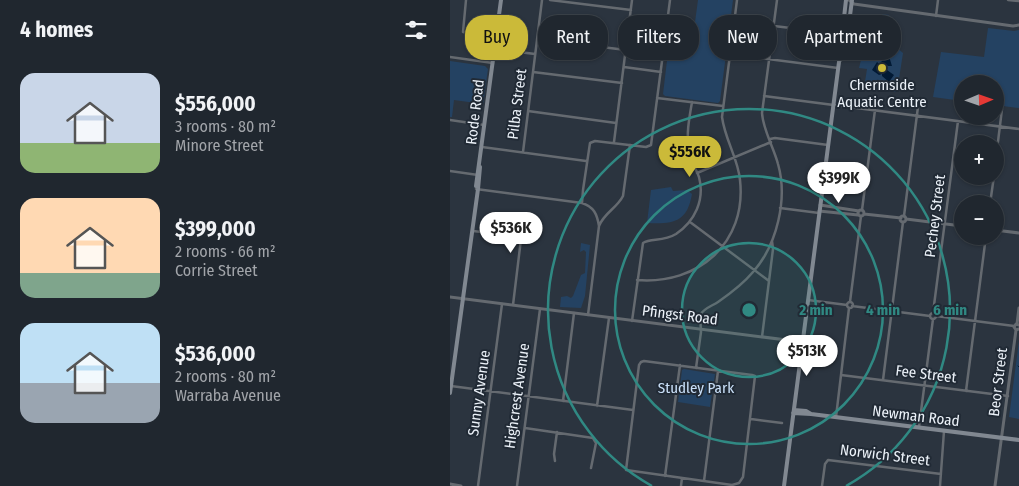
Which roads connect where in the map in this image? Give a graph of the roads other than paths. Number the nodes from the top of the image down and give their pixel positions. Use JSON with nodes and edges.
{"nodes":[{"id":1,"x":466,"y":0,"type":"edge"},
{"id":2,"x":501,"y":0,"type":"edge"},
{"id":3,"x":542,"y":0,"type":"edge"},
{"id":4,"x":550,"y":0,"type":"edge"},
{"id":5,"x":632,"y":0,"type":"edge"},
{"id":6,"x":670,"y":0,"type":"edge"},
{"id":7,"x":736,"y":0,"type":"edge"},
{"id":8,"x":777,"y":0,"type":"edge"},
{"id":9,"x":938,"y":0,"type":"edge"},
{"id":10,"x":1008,"y":0,"type":"edge"},
{"id":11,"x":849,"y":1,"type":"edge"},
{"id":12,"x":1019,"y":1,"type":"edge"},
{"id":13,"x":631,"y":10,"type":"junction"},
{"id":14,"x":499,"y":15,"type":"edge"},
{"id":15,"x":630,"y":15,"type":"edge"},
{"id":16,"x":734,"y":15,"type":"edge"},
{"id":17,"x":775,"y":15,"type":"edge"},
{"id":18,"x":846,"y":15,"type":"edge"},
{"id":19,"x":936,"y":16,"type":"junction"},
{"id":20,"x":1019,"y":25,"type":"edge"},
{"id":21,"x":465,"y":33,"type":"edge"},
{"id":22,"x":537,"y":39,"type":"junction"},
{"id":23,"x":618,"y":49,"type":"edge"},
{"id":24,"x":528,"y":53,"type":"edge"},
{"id":25,"x":535,"y":54,"type":"junction"},
{"id":26,"x":450,"y":57,"type":"edge"},
{"id":27,"x":493,"y":60,"type":"edge"},
{"id":28,"x":625,"y":60,"type":"edge"},
{"id":29,"x":729,"y":60,"type":"edge"},
{"id":30,"x":769,"y":60,"type":"edge"},
{"id":31,"x":777,"y":60,"type":"edge"},
{"id":32,"x":839,"y":62,"type":"joint"},
{"id":33,"x":493,"y":63,"type":"junction"},
{"id":34,"x":624,"y":67,"type":"junction"},
{"id":35,"x":838,"y":68,"type":"junction"},
{"id":36,"x":533,"y":72,"type":"junction"},
{"id":37,"x":661,"y":72,"type":"junction"},
{"id":38,"x":622,"y":83,"type":"junction"},
{"id":39,"x":764,"y":96,"type":"junction"},
{"id":40,"x":658,"y":98,"type":"junction"},
{"id":41,"x":919,"y":99,"type":"dead end"},
{"id":42,"x":692,"y":102,"type":"junction"},
{"id":43,"x":833,"y":105,"type":"junction"},
{"id":44,"x":723,"y":106,"type":"junction"},
{"id":45,"x":875,"y":110,"type":"junction"},
{"id":46,"x":528,"y":111,"type":"junction"},
{"id":47,"x":917,"y":116,"type":"junction"},
{"id":48,"x":450,"y":120,"type":"edge"},
{"id":49,"x":954,"y":121,"type":"edge"},
{"id":50,"x":616,"y":123,"type":"junction"},
{"id":51,"x":485,"y":125,"type":"junction"},
{"id":52,"x":957,"y":125,"type":"edge"},
{"id":53,"x":992,"y":125,"type":"edge"},
{"id":54,"x":1000,"y":126,"type":"junction"},
{"id":55,"x":1019,"y":129,"type":"edge"},
{"id":56,"x":999,"y":135,"type":"edge"},
{"id":57,"x":771,"y":141,"type":"junction"},
{"id":58,"x":614,"y":143,"type":"junction"},
{"id":59,"x":828,"y":144,"type":"junction"},
{"id":60,"x":630,"y":145,"type":"junction"},
{"id":61,"x":482,"y":147,"type":"junction"},
{"id":62,"x":523,"y":152,"type":"junction"},
{"id":63,"x":734,"y":157,"type":"junction"},
{"id":64,"x":586,"y":160,"type":"junction"},
{"id":65,"x":450,"y":171,"type":"edge"},
{"id":66,"x":697,"y":173,"type":"junction"},
{"id":67,"x":479,"y":176,"type":"junction"},
{"id":68,"x":477,"y":189,"type":"junction"},
{"id":69,"x":582,"y":202,"type":"junction"},
{"id":70,"x":820,"y":205,"type":"junction"},
{"id":71,"x":780,"y":208,"type":"junction"},
{"id":72,"x":819,"y":212,"type":"junction"},
{"id":73,"x":861,"y":213,"type":"junction"},
{"id":74,"x":903,"y":219,"type":"junction"},
{"id":75,"x":690,"y":222,"type":"junction"},
{"id":76,"x":945,"y":224,"type":"junction"},
{"id":77,"x":954,"y":225,"type":"edge"},
{"id":78,"x":600,"y":226,"type":"junction"},
{"id":79,"x":472,"y":230,"type":"junction"},
{"id":80,"x":1004,"y":232,"type":"edge"},
{"id":81,"x":1019,"y":234,"type":"edge"},
{"id":82,"x":772,"y":241,"type":"junction"},
{"id":83,"x":985,"y":245,"type":"edge"},
{"id":84,"x":722,"y":246,"type":"junction"},
{"id":85,"x":755,"y":270,"type":"junction"},
{"id":86,"x":637,"y":280,"type":"junction"},
{"id":87,"x":769,"y":280,"type":"junction"},
{"id":88,"x":450,"y":298,"type":"edge"},
{"id":89,"x":463,"y":299,"type":"junction"},
{"id":90,"x":808,"y":300,"type":"junction"},
{"id":91,"x":502,"y":304,"type":"junction"},
{"id":92,"x":513,"y":305,"type":"junction"},
{"id":93,"x":850,"y":305,"type":"junction"},
{"id":94,"x":1019,"y":308,"type":"edge"},
{"id":95,"x":541,"y":309,"type":"junction"},
{"id":96,"x":892,"y":310,"type":"junction"},
{"id":97,"x":574,"y":313,"type":"junction"},
{"id":98,"x":588,"y":315,"type":"junction"},
{"id":99,"x":933,"y":316,"type":"junction"},
{"id":100,"x":609,"y":318,"type":"junction"},
{"id":101,"x":632,"y":321,"type":"junction"},
{"id":102,"x":975,"y":321,"type":"junction"},
{"id":103,"x":1017,"y":327,"type":"edge"},
{"id":104,"x":700,"y":330,"type":"junction"},
{"id":105,"x":762,"y":337,"type":"junction"},
{"id":106,"x":802,"y":342,"type":"junction"},
{"id":107,"x":680,"y":365,"type":"junction"},
{"id":108,"x":696,"y":368,"type":"junction"},
{"id":109,"x":718,"y":370,"type":"junction"},
{"id":110,"x":841,"y":375,"type":"junction"},
{"id":111,"x":883,"y":380,"type":"junction"},
{"id":112,"x":451,"y":386,"type":"edge"},
{"id":113,"x":924,"y":386,"type":"junction"},
{"id":114,"x":966,"y":391,"type":"junction"},
{"id":115,"x":490,"y":392,"type":"junction"},
{"id":116,"x":450,"y":393,"type":"edge"},
{"id":117,"x":1008,"y":396,"type":"junction"},
{"id":118,"x":529,"y":397,"type":"junction"},
{"id":119,"x":563,"y":401,"type":"junction"},
{"id":120,"x":598,"y":406,"type":"junction"},
{"id":121,"x":633,"y":410,"type":"junction"},
{"id":122,"x":794,"y":411,"type":"junction"},
{"id":123,"x":836,"y":417,"type":"junction"},
{"id":124,"x":750,"y":419,"type":"junction"},
{"id":125,"x":782,"y":423,"type":"dead end"},
{"id":126,"x":919,"y":427,"type":"junction"},
{"id":127,"x":525,"y":428,"type":"junction"},
{"id":128,"x":944,"y":431,"type":"junction"},
{"id":129,"x":557,"y":432,"type":"junction"},
{"id":130,"x":1001,"y":438,"type":"junction"},
{"id":131,"x":1019,"y":440,"type":"edge"},
{"id":132,"x":555,"y":461,"type":"dead end"},
{"id":133,"x":591,"y":468,"type":"dead end"},
{"id":134,"x":941,"y":474,"type":"junction"},
{"id":135,"x":665,"y":476,"type":"junction"},
{"id":136,"x":682,"y":478,"type":"junction"},
{"id":137,"x":704,"y":481,"type":"junction"},
{"id":138,"x":450,"y":484,"type":"edge"},
{"id":139,"x":461,"y":486,"type":"edge"},
{"id":140,"x":478,"y":486,"type":"edge"},
{"id":141,"x":517,"y":486,"type":"edge"},
{"id":142,"x":681,"y":486,"type":"edge"},
{"id":143,"x":784,"y":486,"type":"edge"},
{"id":144,"x":822,"y":486,"type":"edge"},
{"id":145,"x":940,"y":486,"type":"edge"},
{"id":146,"x":994,"y":486,"type":"edge"}],
"edges":[{"from":1,"to":21,"type":"street"},
{"from":2,"to":14,"type":"main road","name":"Rode Road"},
{"from":3,"to":22,"type":"street","name":"Pilba Street"},
{"from":4,"to":13,"type":"street"},
{"from":5,"to":13,"type":"street"},
{"from":6,"to":37,"type":"street"},
{"from":7,"to":16,"type":"street"},
{"from":8,"to":17,"type":"street"},
{"from":9,"to":19,"type":"street"},
{"from":10,"to":12,"type":"street"},
{"from":11,"to":18,"type":"main road"},
{"from":11,"to":19,"type":"street"},
{"from":11,"to":32,"type":"main road"},
{"from":13,"to":15,"type":"street"},
{"from":19,"to":20,"type":"street"},
{"from":22,"to":23,"type":"street"},
{"from":22,"to":25,"type":"street","name":"Pilba Street"},
{"from":24,"to":25,"type":"street"},
{"from":25,"to":36,"type":"street","name":"Pilba Street"},
{"from":26,"to":33,"type":"street"},
{"from":27,"to":33,"type":"main road","name":"Rode Road"},
{"from":28,"to":34,"type":"street"},
{"from":29,"to":44,"type":"street"},
{"from":30,"to":39,"type":"street"},
{"from":31,"to":35,"type":"street"},
{"from":32,"to":35,"type":"main road"},
{"from":33,"to":51,"type":"main road","name":"Rode Road"},
{"from":34,"to":37,"type":"street"},
{"from":34,"to":38,"type":"street"},
{"from":35,"to":43,"type":"main road"},
{"from":36,"to":38,"type":"street"},
{"from":36,"to":46,"type":"street","name":"Pilba Street"},
{"from":37,"to":40,"type":"street"},
{"from":38,"to":50,"type":"street"},
{"from":39,"to":43,"type":"street"},
{"from":39,"to":57,"type":"street"},
{"from":40,"to":42,"type":"street"},
{"from":40,"to":60,"type":"street"},
{"from":41,"to":47,"type":"street"},
{"from":42,"to":44,"type":"street"},
{"from":42,"to":66,"type":"street"},
{"from":43,"to":45,"type":"street"},
{"from":43,"to":59,"type":"main road"},
{"from":44,"to":63,"type":"street"},
{"from":45,"to":47,"type":"street"},
{"from":45,"to":73,"type":"street"},
{"from":46,"to":50,"type":"street"},
{"from":46,"to":62,"type":"street","name":"Pilba Street"},
{"from":47,"to":49,"type":"street"},
{"from":47,"to":74,"type":"street"},
{"from":48,"to":51,"type":"street"},
{"from":50,"to":58,"type":"street"},
{"from":51,"to":61,"type":"main road","name":"Rode Road"},
{"from":52,"to":76,"type":"street","name":"Pechey Street"},
{"from":53,"to":54,"type":"street"},
{"from":54,"to":55,"type":"street"},
{"from":54,"to":56,"type":"street"},
{"from":57,"to":59,"type":"street"},
{"from":57,"to":63,"type":"street"},
{"from":57,"to":71,"type":"street"},
{"from":58,"to":60,"type":"street"},
{"from":58,"to":64,"type":"street"},
{"from":59,"to":70,"type":"main road"},
{"from":60,"to":78,"type":"street"},
{"from":61,"to":62,"type":"street"},
{"from":61,"to":67,"type":"main road","name":"Rode Road"},
{"from":62,"to":64,"type":"street"},
{"from":63,"to":66,"type":"street"},
{"from":63,"to":84,"type":"street"},
{"from":64,"to":69,"type":"street"},
{"from":65,"to":67,"type":"street"},
{"from":66,"to":75,"type":"street"},
{"from":67,"to":68,"type":"main road","name":"Rode Road"},
{"from":68,"to":69,"type":"street"},
{"from":68,"to":79,"type":"main road","name":"Rode Road"},
{"from":69,"to":78,"type":"street"},
{"from":70,"to":72,"type":"main road"},
{"from":70,"to":73,"type":"street"},
{"from":71,"to":72,"type":"street"},
{"from":71,"to":82,"type":"street"},
{"from":72,"to":73,"type":"street"},
{"from":72,"to":90,"type":"main road"},
{"from":73,"to":74,"type":"street"},
{"from":73,"to":93,"type":"street"},
{"from":74,"to":76,"type":"street"},
{"from":74,"to":96,"type":"street"},
{"from":75,"to":84,"type":"street"},
{"from":75,"to":86,"type":"street"},
{"from":76,"to":77,"type":"street"},
{"from":76,"to":99,"type":"street","name":"Pechey Street"},
{"from":78,"to":98,"type":"street"},
{"from":79,"to":89,"type":"main road","name":"Rode Road"},
{"from":79,"to":92,"type":"street"},
{"from":80,"to":81,"type":"street"},
{"from":82,"to":85,"type":"street"},
{"from":82,"to":87,"type":"street"},
{"from":83,"to":102,"type":"street"},
{"from":84,"to":85,"type":"street"},
{"from":84,"to":86,"type":"street"},
{"from":85,"to":87,"type":"street"},
{"from":85,"to":104,"type":"street"},
{"from":86,"to":101,"type":"street"},
{"from":87,"to":105,"type":"street"},
{"from":88,"to":89,"type":"street","name":"Pfingst Road"},
{"from":89,"to":91,"type":"street","name":"Pfingst Road"},
{"from":89,"to":112,"type":"main road","name":"Rode Road"},
{"from":90,"to":93,"type":"street"},
{"from":90,"to":106,"type":"main road"},
{"from":91,"to":92,"type":"street","name":"Pfingst Road"},
{"from":91,"to":115,"type":"street","name":"Sunny Avenue"},
{"from":92,"to":95,"type":"street","name":"Pfingst Road"},
{"from":93,"to":96,"type":"street"},
{"from":93,"to":110,"type":"street"},
{"from":94,"to":103,"type":"street","name":"Beor Street"},
{"from":95,"to":97,"type":"street","name":"Pfingst Road"},
{"from":95,"to":118,"type":"street","name":"Highcrest Avenue"},
{"from":96,"to":99,"type":"street"},
{"from":96,"to":111,"type":"street"},
{"from":97,"to":98,"type":"street","name":"Pfingst Road"},
{"from":97,"to":119,"type":"street"},
{"from":98,"to":100,"type":"street","name":"Pfingst Road"},
{"from":99,"to":102,"type":"street"},
{"from":99,"to":113,"type":"street","name":"Pechey Street"},
{"from":100,"to":101,"type":"street","name":"Pfingst Road"},
{"from":100,"to":120,"type":"street"},
{"from":101,"to":104,"type":"street","name":"Pfingst Road"},
{"from":102,"to":103,"type":"street"},
{"from":102,"to":114,"type":"street"},
{"from":103,"to":117,"type":"street","name":"Beor Street"},
{"from":104,"to":105,"type":"street","name":"Pfingst Road"},
{"from":104,"to":108,"type":"street"},
{"from":105,"to":106,"type":"street","name":"Pfingst Road"},
{"from":106,"to":122,"type":"main road"},
{"from":107,"to":108,"type":"street"},
{"from":107,"to":121,"type":"street"},
{"from":107,"to":135,"type":"street"},
{"from":108,"to":109,"type":"street"},
{"from":109,"to":124,"type":"street"},
{"from":109,"to":137,"type":"street"},
{"from":110,"to":111,"type":"street","name":"Fee Street"},
{"from":110,"to":123,"type":"street"},
{"from":111,"to":113,"type":"street","name":"Fee Street"},
{"from":112,"to":115,"type":"street"},
{"from":112,"to":116,"type":"main road","name":"Rode Road"},
{"from":113,"to":114,"type":"street","name":"Fee Street"},
{"from":113,"to":126,"type":"street","name":"Pechey Street"},
{"from":114,"to":117,"type":"street","name":"Fee Street"},
{"from":115,"to":118,"type":"street"},
{"from":115,"to":140,"type":"street","name":"Sunny Avenue"},
{"from":117,"to":130,"type":"street","name":"Beor Street"},
{"from":118,"to":119,"type":"street"},
{"from":118,"to":127,"type":"street","name":"Highcrest Avenue"},
{"from":119,"to":120,"type":"street"},
{"from":120,"to":121,"type":"street"},
{"from":121,"to":135,"type":"street"},
{"from":122,"to":123,"type":"main road","name":"Newman Road"},
{"from":122,"to":143,"type":"main road"},
{"from":123,"to":126,"type":"main road","name":"Newman Road"},
{"from":124,"to":125,"type":"street"},
{"from":124,"to":137,"type":"street"},
{"from":126,"to":128,"type":"main road","name":"Newman Road"},
{"from":127,"to":129,"type":"street"},
{"from":127,"to":141,"type":"street","name":"Highcrest Avenue"},
{"from":128,"to":130,"type":"main road","name":"Newman Road"},
{"from":128,"to":134,"type":"street"},
{"from":129,"to":132,"type":"street"},
{"from":129,"to":133,"type":"street"},
{"from":130,"to":131,"type":"main road","name":"Newman Road"},
{"from":130,"to":146,"type":"street","name":"Beor Street"},
{"from":134,"to":144,"type":"street","name":"Norwich Street"},
{"from":134,"to":145,"type":"street"},
{"from":135,"to":136,"type":"street"},
{"from":136,"to":137,"type":"street"},
{"from":136,"to":142,"type":"street"},
{"from":138,"to":139,"type":"street"}]}
